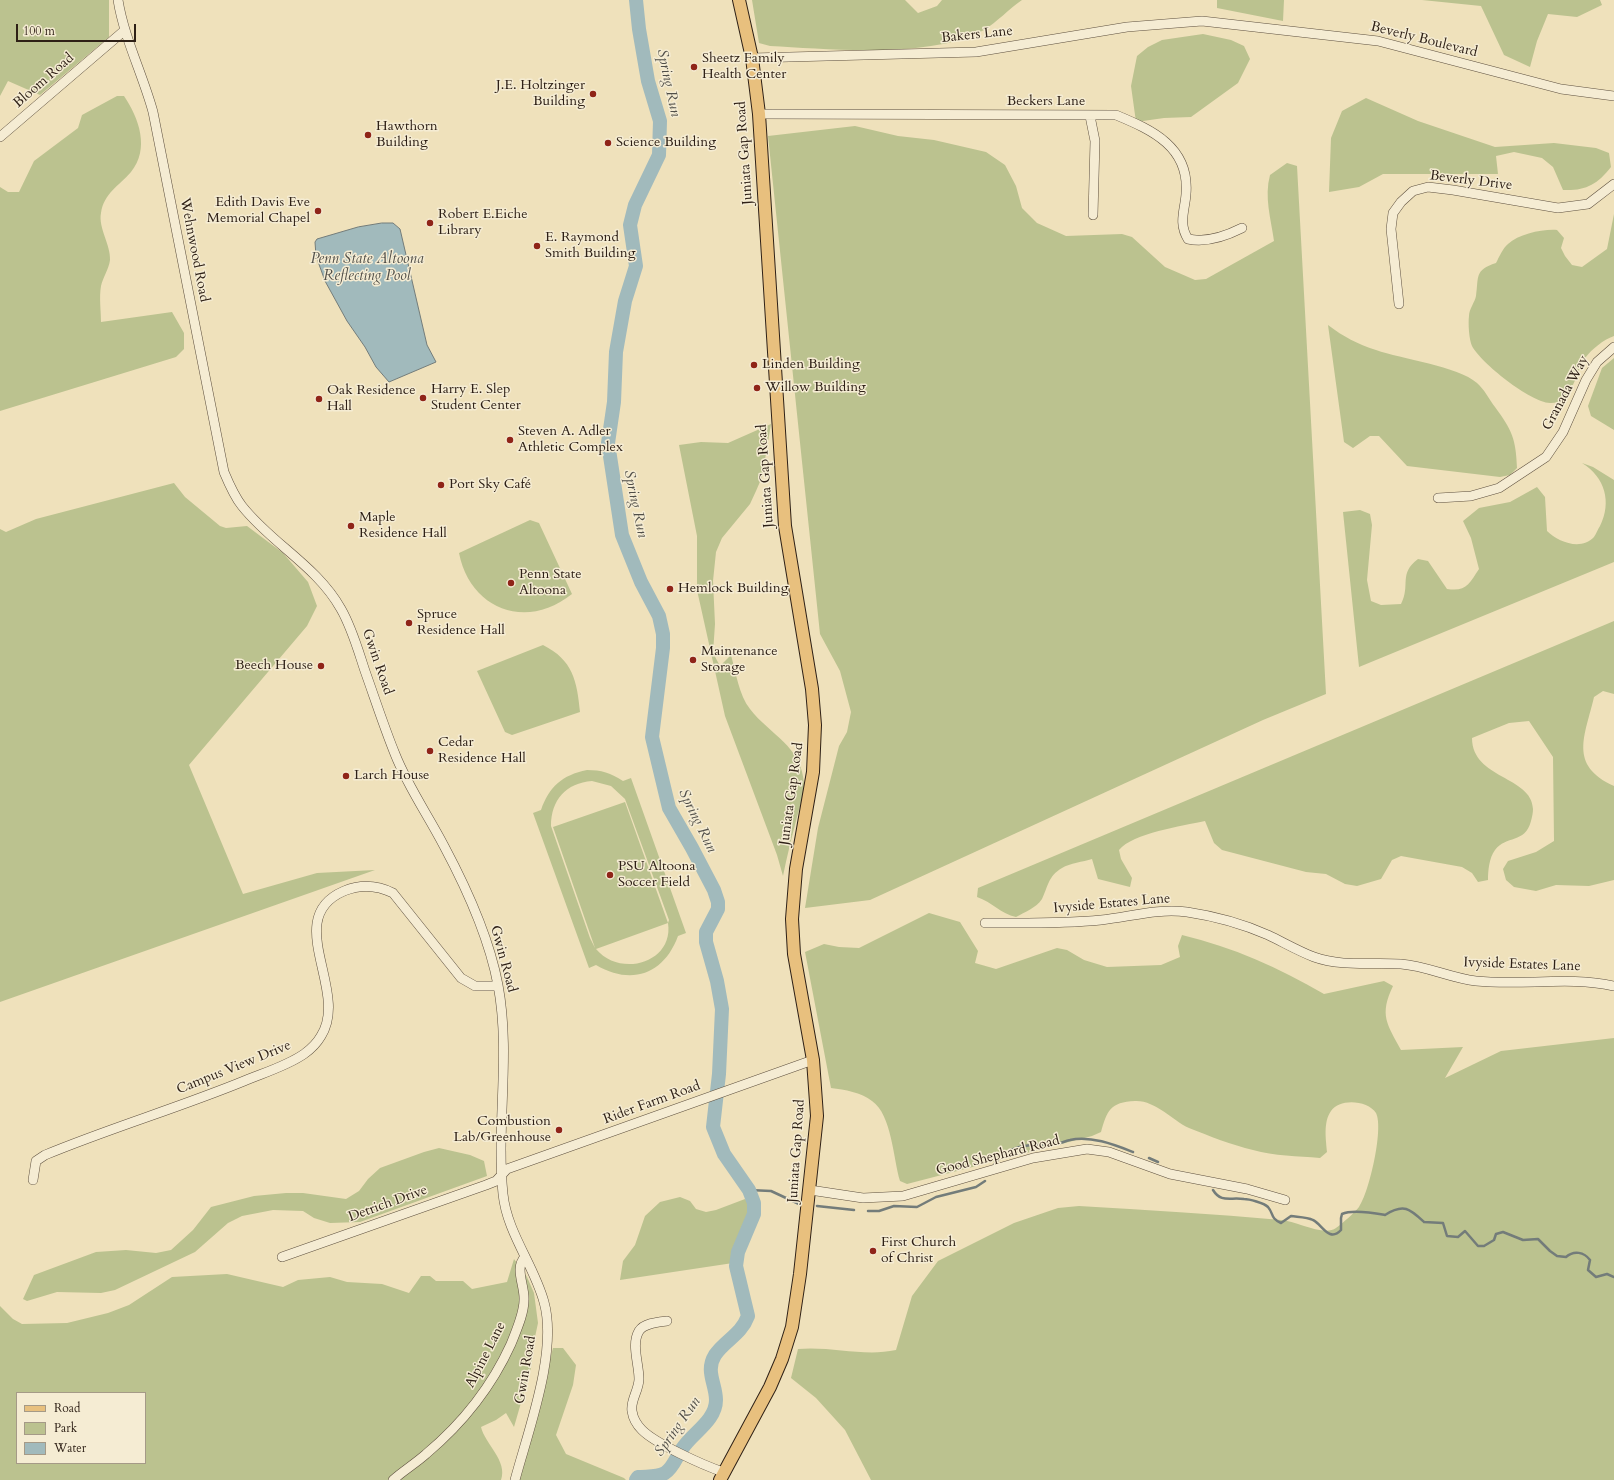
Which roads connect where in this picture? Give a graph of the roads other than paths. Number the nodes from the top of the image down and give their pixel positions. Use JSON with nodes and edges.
{"nodes":[{"id":1,"x":118,"y":0,"type":"edge"},
{"id":2,"x":739,"y":0,"type":"edge"},
{"id":3,"x":1202,"y":21,"type":"joint"},
{"id":4,"x":125,"y":30,"type":"junction"},
{"id":5,"x":752,"y":58,"type":"junction"},
{"id":6,"x":1614,"y":96,"type":"edge"},
{"id":7,"x":759,"y":114,"type":"junction"},
{"id":8,"x":1090,"y":116,"type":"junction"},
{"id":9,"x":0,"y":137,"type":"edge"},
{"id":10,"x":1614,"y":184,"type":"edge"},
{"id":11,"x":1093,"y":215,"type":"dead end"},
{"id":12,"x":1242,"y":228,"type":"dead end"},
{"id":13,"x":1399,"y":304,"type":"dead end"},
{"id":14,"x":1614,"y":347,"type":"edge"},
{"id":15,"x":1438,"y":498,"type":"dead end"},
{"id":16,"x":241,"y":504,"type":"joint"},
{"id":17,"x":985,"y":923,"type":"dead end"},
{"id":18,"x":498,"y":986,"type":"junction"},
{"id":19,"x":1614,"y":986,"type":"edge"},
{"id":20,"x":813,"y":1060,"type":"junction"},
{"id":21,"x":502,"y":1174,"type":"junction"},
{"id":22,"x":33,"y":1180,"type":"dead end"},
{"id":23,"x":810,"y":1190,"type":"junction"},
{"id":24,"x":1285,"y":1200,"type":"dead end"},
{"id":25,"x":282,"y":1257,"type":"dead end"},
{"id":26,"x":525,"y":1257,"type":"junction"},
{"id":27,"x":667,"y":1320,"type":"dead end"},
{"id":28,"x":721,"y":1476,"type":"edge"},
{"id":29,"x":393,"y":1480,"type":"edge"},
{"id":30,"x":514,"y":1480,"type":"edge"}],
"edges":[{"from":1,"to":4,"type":"street","name":"Wehnwood Road"},
{"from":2,"to":5,"type":"main road","name":"Juniata Gap Road"},
{"from":3,"to":5,"type":"street","name":"Bakers Lane"},
{"from":3,"to":6,"type":"street","name":"Beverly Boulevard"},
{"from":4,"to":9,"type":"street","name":"Bloom Road"},
{"from":4,"to":16,"type":"street","name":"Wehnwood Road"},
{"from":5,"to":7,"type":"main road","name":"Juniata Gap Road"},
{"from":7,"to":8,"type":"street","name":"Beckers Lane"},
{"from":7,"to":20,"type":"main road","name":"Juniata Gap Road"},
{"from":8,"to":11,"type":"street"},
{"from":8,"to":12,"type":"street","name":"Beckers Lane"},
{"from":10,"to":13,"type":"street","name":"Beverly Drive"},
{"from":14,"to":15,"type":"street","name":"Granada Way"},
{"from":16,"to":18,"type":"street","name":"Gwin Road"},
{"from":17,"to":19,"type":"street","name":"Ivyside Estates Lane"},
{"from":18,"to":21,"type":"street","name":"Gwin Road"},
{"from":18,"to":22,"type":"street","name":"Campus View Drive"},
{"from":20,"to":21,"type":"street","name":"Rider Farm Road"},
{"from":20,"to":23,"type":"main road","name":"Juniata Gap Road"},
{"from":21,"to":25,"type":"street","name":"Detrich Drive"},
{"from":21,"to":26,"type":"street","name":"Gwin Road"},
{"from":23,"to":24,"type":"street","name":"Good Shephard Road"},
{"from":23,"to":28,"type":"main road","name":"Juniata Gap Road"},
{"from":26,"to":29,"type":"street","name":"Alpine Lane"},
{"from":26,"to":30,"type":"street","name":"Gwin Road"},
{"from":27,"to":28,"type":"street"}]}
